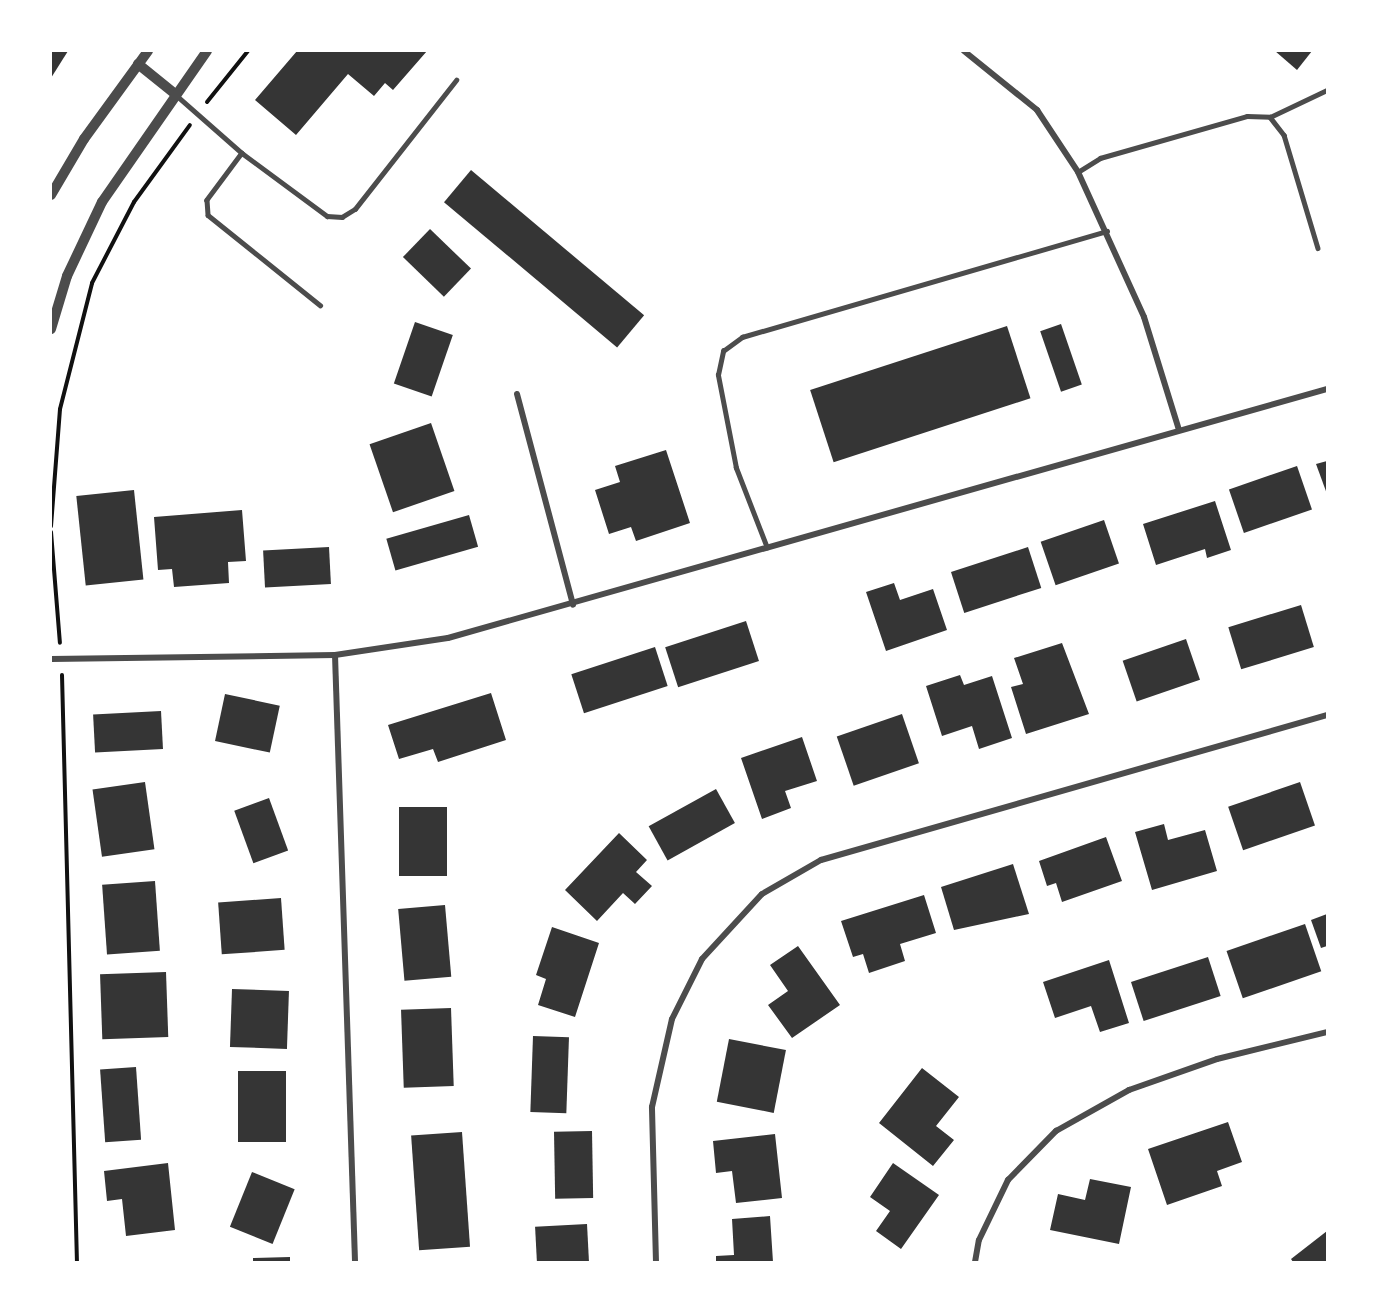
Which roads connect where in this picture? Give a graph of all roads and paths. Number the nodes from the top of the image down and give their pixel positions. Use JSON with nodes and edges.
{"nodes":[{"id":1,"x":148,"y":51,"type":"edge"},
{"id":2,"x":207,"y":51,"type":"edge"},
{"id":3,"x":248,"y":51,"type":"edge"},
{"id":4,"x":964,"y":51,"type":"edge"},
{"id":5,"x":138,"y":64,"type":"junction"},
{"id":6,"x":456,"y":80,"type":"dead end"},
{"id":7,"x":1327,"y":90,"type":"edge"},
{"id":8,"x":174,"y":93,"type":"junction"},
{"id":9,"x":197,"y":115,"type":"junction"},
{"id":10,"x":1270,"y":117,"type":"junction"},
{"id":11,"x":242,"y":153,"type":"junction"},
{"id":12,"x":1078,"y":172,"type":"junction"},
{"id":13,"x":51,"y":195,"type":"edge"},
{"id":14,"x":1107,"y":231,"type":"junction"},
{"id":15,"x":1318,"y":249,"type":"dead end"},
{"id":16,"x":320,"y":305,"type":"dead end"},
{"id":17,"x":51,"y":329,"type":"edge"},
{"id":18,"x":1327,"y":389,"type":"edge"},
{"id":19,"x":517,"y":394,"type":"dead end"},
{"id":20,"x":1179,"y":430,"type":"junction"},
{"id":21,"x":51,"y":526,"type":"edge"},
{"id":22,"x":51,"y":532,"type":"edge"},
{"id":23,"x":767,"y":549,"type":"junction"},
{"id":24,"x":573,"y":605,"type":"junction"},
{"id":25,"x":335,"y":655,"type":"junction"},
{"id":26,"x":61,"y":658,"type":"junction"},
{"id":27,"x":51,"y":659,"type":"edge"},
{"id":28,"x":1327,"y":715,"type":"edge"},
{"id":29,"x":1327,"y":1032,"type":"edge"},
{"id":30,"x":77,"y":1262,"type":"edge"},
{"id":31,"x":355,"y":1262,"type":"edge"},
{"id":32,"x":656,"y":1262,"type":"edge"},
{"id":33,"x":975,"y":1262,"type":"edge"}],
"edges":[{"from":1,"to":5,"type":"street"},
{"from":2,"to":8,"type":"street"},
{"from":3,"to":9,"type":"path"},
{"from":4,"to":12,"type":"street"},
{"from":5,"to":8,"type":"street"},
{"from":5,"to":13,"type":"street"},
{"from":6,"to":11,"type":"lane"},
{"from":7,"to":10,"type":"lane"},
{"from":8,"to":9,"type":"lane"},
{"from":8,"to":17,"type":"street"},
{"from":9,"to":11,"type":"lane"},
{"from":9,"to":21,"type":"path"},
{"from":10,"to":12,"type":"lane"},
{"from":10,"to":15,"type":"lane"},
{"from":11,"to":16,"type":"lane"},
{"from":12,"to":14,"type":"street"},
{"from":14,"to":20,"type":"street"},
{"from":14,"to":23,"type":"lane"},
{"from":18,"to":20,"type":"street"},
{"from":19,"to":24,"type":"street"},
{"from":20,"to":23,"type":"street"},
{"from":22,"to":26,"type":"path"},
{"from":23,"to":24,"type":"street"},
{"from":24,"to":25,"type":"street"},
{"from":25,"to":26,"type":"street"},
{"from":25,"to":31,"type":"street"},
{"from":26,"to":27,"type":"street"},
{"from":26,"to":30,"type":"path"},
{"from":28,"to":32,"type":"street"},
{"from":29,"to":33,"type":"street"}]}
